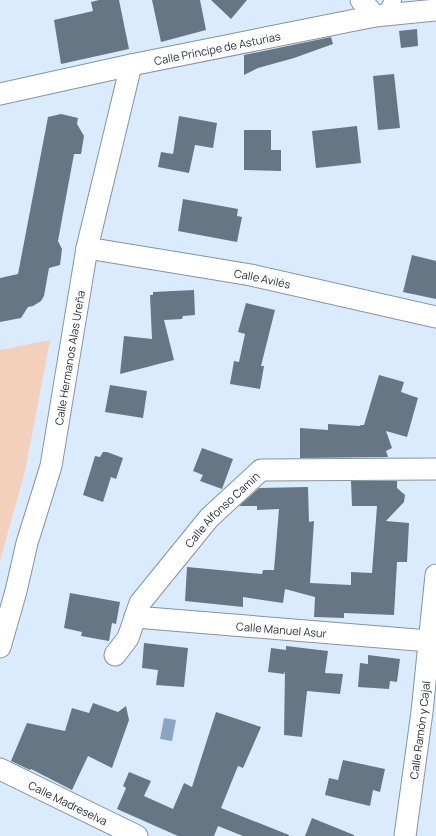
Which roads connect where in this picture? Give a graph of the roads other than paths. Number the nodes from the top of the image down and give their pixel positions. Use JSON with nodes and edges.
{"nodes":[{"id":1,"x":361,"y":0,"type":"edge"},
{"id":2,"x":385,"y":10,"type":"edge"},
{"id":3,"x":436,"y":10,"type":"edge"},
{"id":4,"x":131,"y":65,"type":"junction"},
{"id":5,"x":0,"y":94,"type":"edge"},
{"id":6,"x":87,"y":248,"type":"junction"},
{"id":7,"x":436,"y":317,"type":"edge"},
{"id":8,"x":436,"y":468,"type":"edge"},
{"id":9,"x":436,"y":575,"type":"edge"},
{"id":10,"x":135,"y":617,"type":"junction"},
{"id":11,"x":429,"y":641,"type":"junction"},
{"id":12,"x":0,"y":647,"type":"edge"},
{"id":13,"x":115,"y":654,"type":"dead end"},
{"id":14,"x":0,"y":769,"type":"edge"},
{"id":15,"x":137,"y":836,"type":"edge"},
{"id":16,"x":404,"y":836,"type":"edge"}],
"edges":[{"from":1,"to":2,"type":"street"},
{"from":2,"to":3,"type":"street","name":"Calle Príncipe de Asturias"},
{"from":2,"to":4,"type":"street","name":"Calle Príncipe de Asturias"},
{"from":4,"to":5,"type":"street","name":"Calle Príncipe de Asturias"},
{"from":4,"to":6,"type":"street","name":"Calle Hermanos Alas Ureña"},
{"from":6,"to":7,"type":"street","name":"Calle Avilés"},
{"from":6,"to":12,"type":"street","name":"Calle Hermanos Alas Ureña"},
{"from":8,"to":10,"type":"street","name":"Calle Alfonso Camín"},
{"from":9,"to":11,"type":"street","name":"Calle Ramón y Cajal"},
{"from":10,"to":11,"type":"street","name":"Calle Manuel Asur"},
{"from":10,"to":13,"type":"street","name":"Calle Alfonso Camín"},
{"from":11,"to":16,"type":"street","name":"Calle Ramón y Cajal"},
{"from":14,"to":15,"type":"street","name":"Calle Madreselva"}]}
